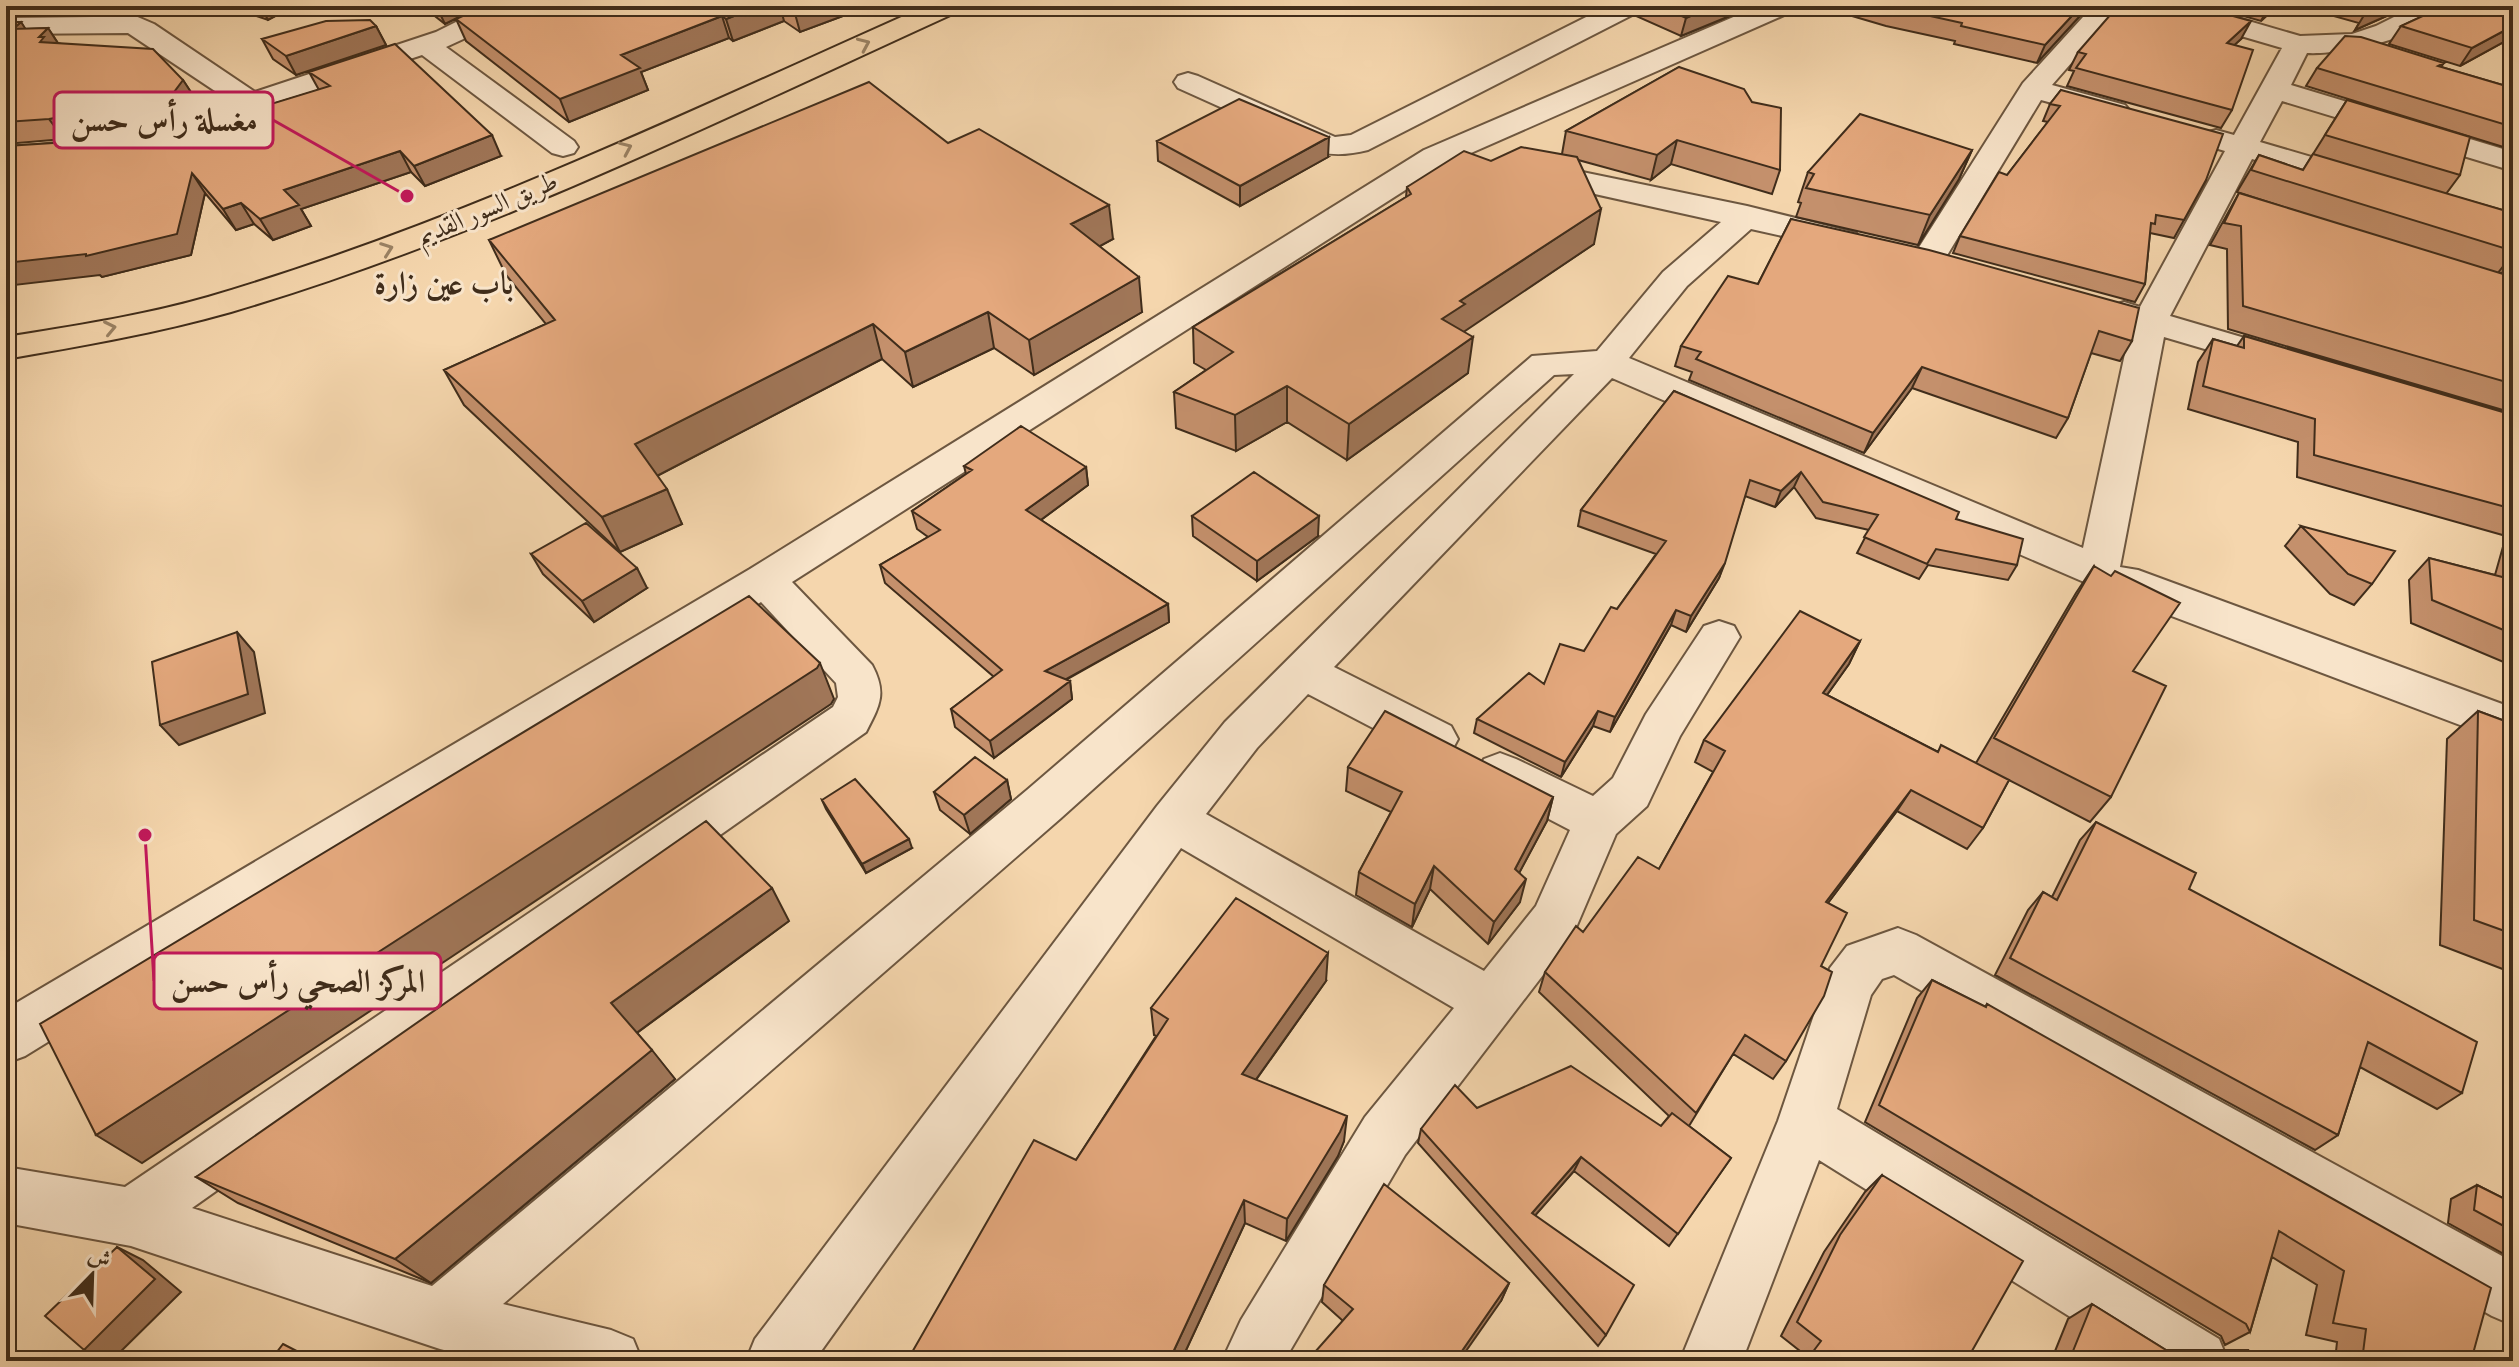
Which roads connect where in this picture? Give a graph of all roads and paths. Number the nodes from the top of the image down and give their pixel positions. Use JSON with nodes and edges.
{"nodes":[{"id":1,"x":90,"y":6,"type":"edge"},
{"id":2,"x":506,"y":6,"type":"edge"},
{"id":3,"x":882,"y":6,"type":"edge"},
{"id":4,"x":948,"y":6,"type":"edge"},
{"id":5,"x":1629,"y":6,"type":"edge"},
{"id":6,"x":1782,"y":6,"type":"edge"},
{"id":7,"x":2108,"y":6,"type":"edge"},
{"id":8,"x":2168,"y":6,"type":"edge"},
{"id":9,"x":2435,"y":6,"type":"edge"},
{"id":10,"x":132,"y":25,"type":"junction"},
{"id":11,"x":6,"y":26,"type":"edge"},
{"id":12,"x":2298,"y":44,"type":"junction"},
{"id":13,"x":2354,"y":44,"type":"junction"},
{"id":14,"x":426,"y":45,"type":"junction"},
{"id":15,"x":2398,"y":58,"type":"edge"},
{"id":16,"x":1188,"y":82,"type":"dead end"},
{"id":17,"x":2033,"y":89,"type":"junction"},
{"id":18,"x":2274,"y":89,"type":"junction"},
{"id":19,"x":250,"y":101,"type":"junction"},
{"id":20,"x":2138,"y":118,"type":"edge"},
{"id":21,"x":2183,"y":130,"type":"edge"},
{"id":22,"x":563,"y":147,"type":"junction"},
{"id":23,"x":2243,"y":147,"type":"junction"},
{"id":24,"x":6,"y":156,"type":"edge"},
{"id":25,"x":1435,"y":157,"type":"junction"},
{"id":26,"x":2513,"y":162,"type":"edge"},
{"id":27,"x":2393,"y":192,"type":"edge"},
{"id":28,"x":1747,"y":216,"type":"junction"},
{"id":29,"x":2091,"y":304,"type":"edge"},
{"id":30,"x":2150,"y":320,"type":"junction"},
{"id":31,"x":6,"y":321,"type":"edge"},
{"id":32,"x":71,"y":324,"type":"junction"},
{"id":33,"x":6,"y":348,"type":"edge"},
{"id":34,"x":1607,"y":362,"type":"junction"},
{"id":35,"x":2311,"y":369,"type":"edge"},
{"id":36,"x":2099,"y":571,"type":"junction"},
{"id":37,"x":765,"y":580,"type":"junction"},
{"id":38,"x":1719,"y":637,"type":"dead end"},
{"id":39,"x":1302,"y":671,"type":"junction"},
{"id":40,"x":2513,"y":727,"type":"edge"},
{"id":41,"x":1174,"y":820,"type":"junction"},
{"id":42,"x":1598,"y":821,"type":"junction"},
{"id":43,"x":1491,"y":1002,"type":"junction"},
{"id":44,"x":6,"y":1038,"type":"edge"},
{"id":45,"x":1806,"y":1121,"type":"junction"},
{"id":46,"x":6,"y":1195,"type":"edge"},
{"id":47,"x":131,"y":1217,"type":"junction"},
{"id":48,"x":2513,"y":1295,"type":"edge"},
{"id":49,"x":440,"y":1319,"type":"junction"},
{"id":50,"x":611,"y":1361,"type":"edge"},
{"id":51,"x":777,"y":1361,"type":"edge"},
{"id":52,"x":1253,"y":1361,"type":"edge"},
{"id":53,"x":1711,"y":1361,"type":"edge"},
{"id":54,"x":2197,"y":1361,"type":"edge"}],
"edges":[{"from":1,"to":10,"type":"street"},
{"from":2,"to":14,"type":"street"},
{"from":3,"to":22,"type":"main road","name":"طريق السور القديم"},
{"from":32,"to":4,"type":"main road","name":"طريق السور القديم","one_way":true},
{"from":5,"to":16,"type":"street"},
{"from":6,"to":25,"type":"street"},
{"from":7,"to":17,"type":"street"},
{"from":8,"to":12,"type":"street"},
{"from":9,"to":13,"type":"street"},
{"from":10,"to":11,"type":"street"},
{"from":10,"to":19,"type":"street"},
{"from":12,"to":13,"type":"street"},
{"from":12,"to":18,"type":"street"},
{"from":13,"to":15,"type":"street"},
{"from":14,"to":19,"type":"street"},
{"from":14,"to":22,"type":"street"},
{"from":17,"to":20,"type":"street"},
{"from":17,"to":28,"type":"street"},
{"from":18,"to":23,"type":"street"},
{"from":18,"to":26,"type":"street"},
{"from":19,"to":24,"type":"street"},
{"from":21,"to":23,"type":"street"},
{"from":22,"to":32,"type":"main road","name":"طريق السور القديم"},
{"from":23,"to":27,"type":"street"},
{"from":23,"to":30,"type":"street"},
{"from":25,"to":28,"type":"street"},
{"from":25,"to":37,"type":"street"},
{"from":28,"to":34,"type":"street"},
{"from":29,"to":30,"type":"street"},
{"from":30,"to":35,"type":"street"},
{"from":30,"to":36,"type":"street"},
{"from":31,"to":32,"type":"main road","name":"طريق السور القديم"},
{"from":32,"to":33,"type":"main road","name":"طريق السور القديم"},
{"from":34,"to":36,"type":"street"},
{"from":34,"to":39,"type":"street"},
{"from":34,"to":49,"type":"street"},
{"from":36,"to":40,"type":"street"},
{"from":37,"to":44,"type":"street"},
{"from":37,"to":47,"type":"street"},
{"from":38,"to":42,"type":"street"},
{"from":39,"to":41,"type":"street"},
{"from":39,"to":42,"type":"street"},
{"from":41,"to":43,"type":"street"},
{"from":41,"to":51,"type":"street"},
{"from":42,"to":43,"type":"street"},
{"from":43,"to":52,"type":"street"},
{"from":45,"to":48,"type":"street"},
{"from":45,"to":53,"type":"street"},
{"from":45,"to":54,"type":"street"},
{"from":46,"to":47,"type":"street"},
{"from":47,"to":49,"type":"street"},
{"from":49,"to":50,"type":"street"}]}
